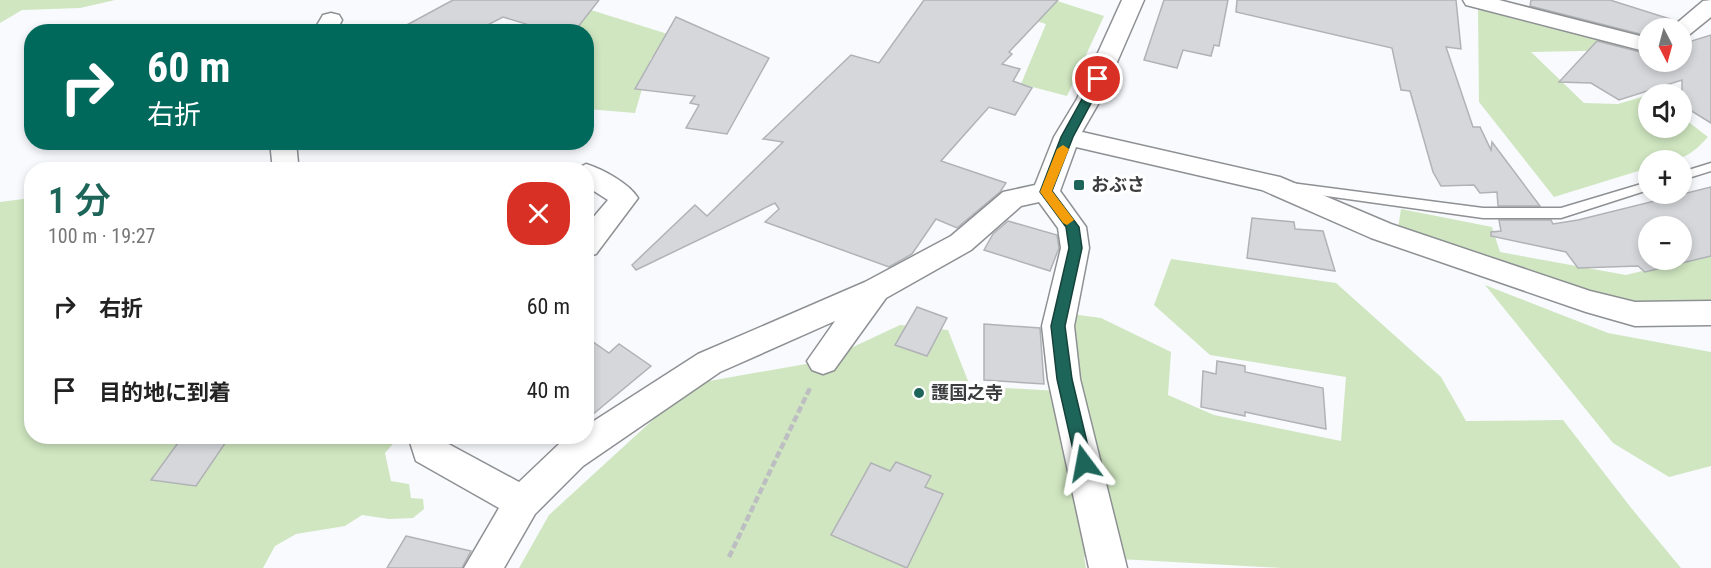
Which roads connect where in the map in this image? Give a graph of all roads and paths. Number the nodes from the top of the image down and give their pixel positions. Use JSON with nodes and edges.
{"nodes":[{"id":1,"x":1133,"y":0,"type":"edge"},
{"id":2,"x":1474,"y":0,"type":"edge"},
{"id":3,"x":1708,"y":12,"type":"edge"},
{"id":4,"x":1692,"y":22,"type":"edge"},
{"id":5,"x":1638,"y":42,"type":"edge"},
{"id":6,"x":1067,"y":137,"type":"junction"},
{"id":7,"x":1711,"y":167,"type":"edge"},
{"id":8,"x":1692,"y":173,"type":"edge"},
{"id":9,"x":594,"y":178,"type":"edge"},
{"id":10,"x":1270,"y":183,"type":"junction"},
{"id":11,"x":1638,"y":189,"type":"edge"},
{"id":12,"x":1046,"y":192,"type":"junction"},
{"id":13,"x":594,"y":237,"type":"edge"},
{"id":14,"x":876,"y":290,"type":"junction"},
{"id":15,"x":1711,"y":314,"type":"edge"},
{"id":16,"x":823,"y":361,"type":"joint"},
{"id":17,"x":594,"y":440,"type":"edge"},
{"id":18,"x":427,"y":444,"type":"edge"},
{"id":19,"x":588,"y":444,"type":"edge"},
{"id":20,"x":522,"y":502,"type":"junction"},
{"id":21,"x":729,"y":557,"type":"dead end"},
{"id":22,"x":483,"y":568,"type":"edge"},
{"id":23,"x":1108,"y":568,"type":"edge"}],
"edges":[{"from":1,"to":6,"type":"street"},
{"from":2,"to":5,"type":"street"},
{"from":3,"to":4,"type":"street"},
{"from":6,"to":10,"type":"street"},
{"from":6,"to":12,"type":"street"},
{"from":7,"to":8,"type":"lane"},
{"from":9,"to":13,"type":"street"},
{"from":10,"to":11,"type":"lane"},
{"from":10,"to":15,"type":"street"},
{"from":12,"to":14,"type":"street"},
{"from":12,"to":23,"type":"street"},
{"from":14,"to":16,"type":"street"},
{"from":14,"to":17,"type":"street"},
{"from":16,"to":21,"type":"path"},
{"from":18,"to":20,"type":"street"},
{"from":19,"to":20,"type":"street"},
{"from":20,"to":22,"type":"street"}]}
